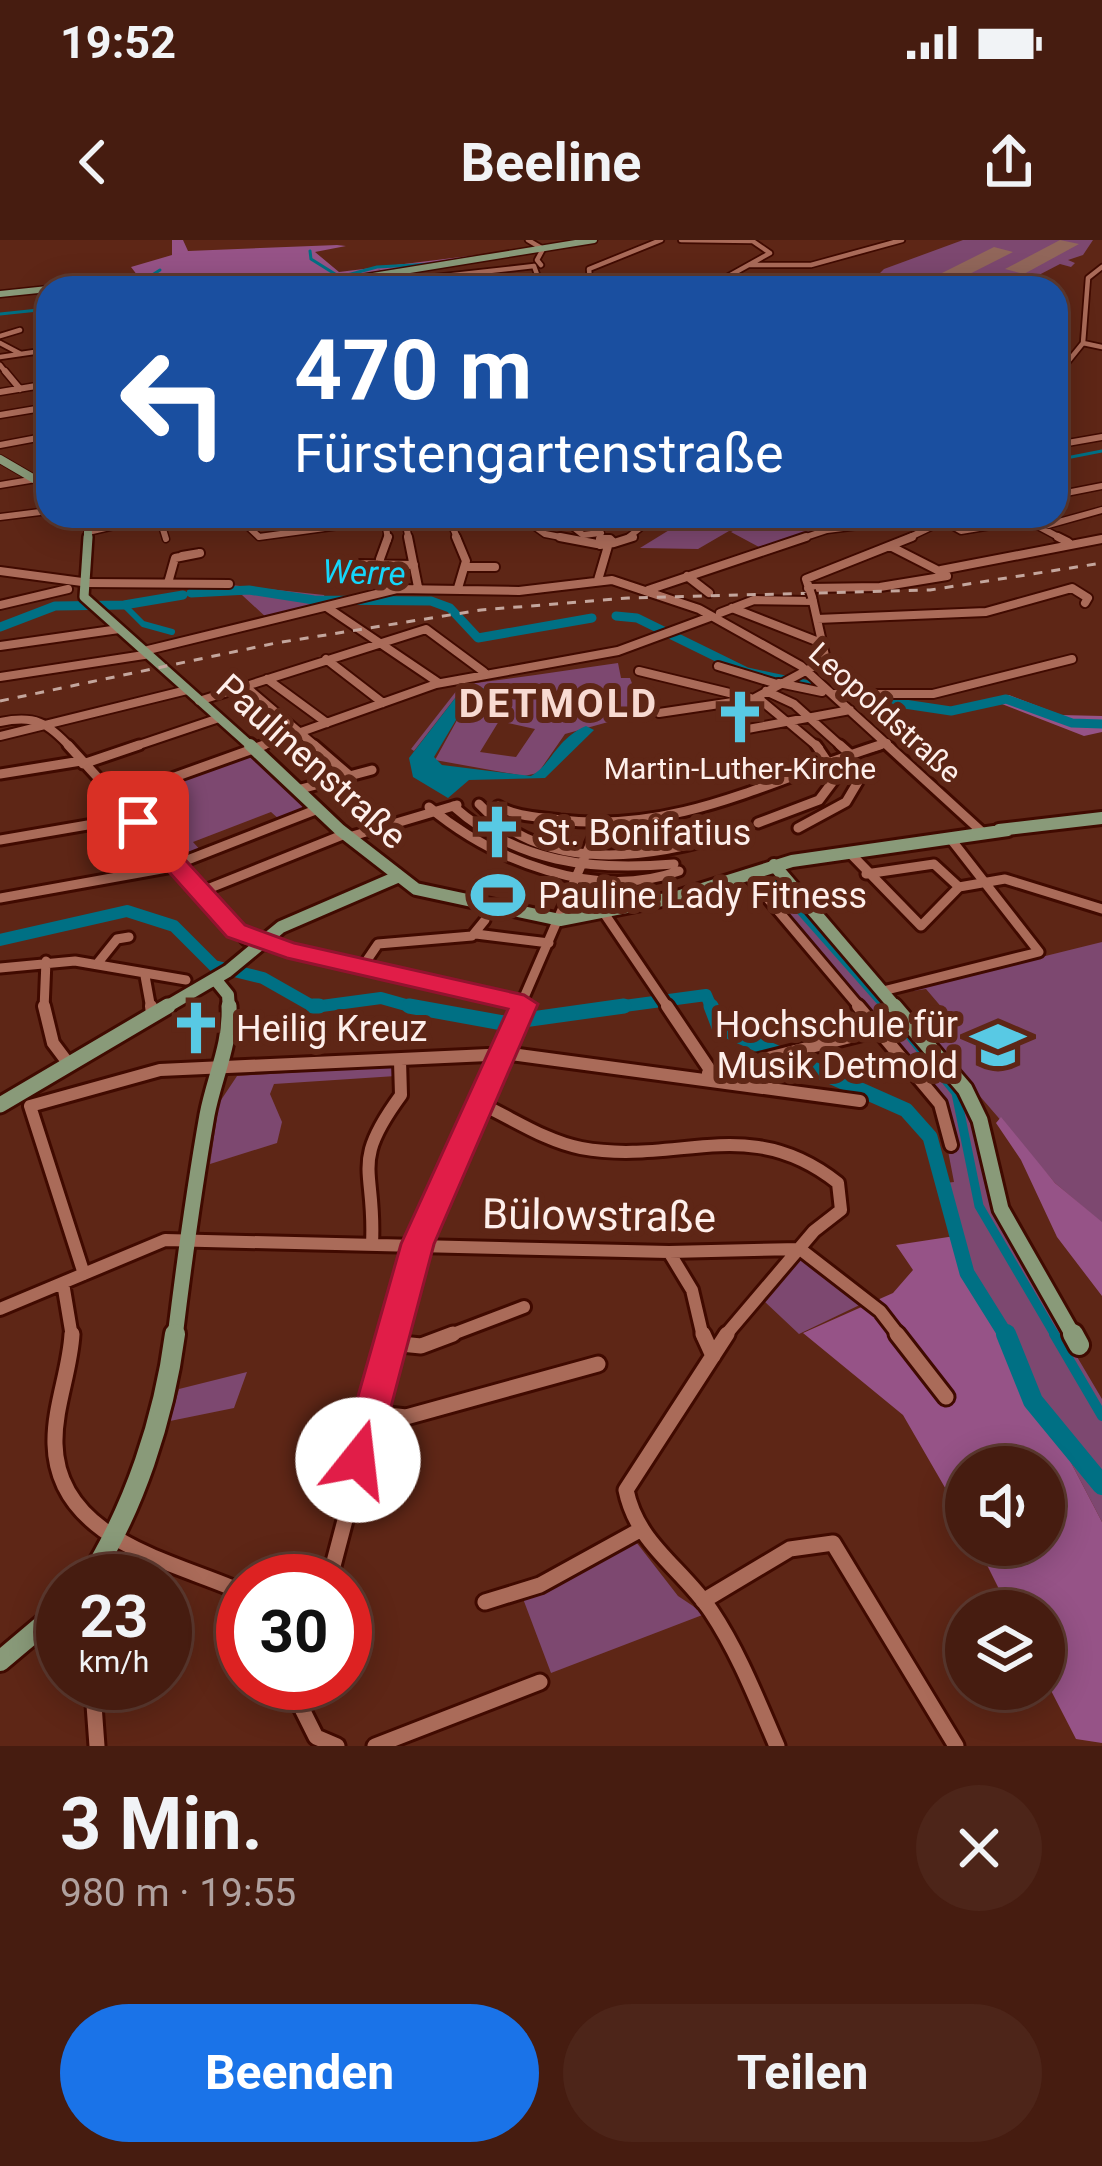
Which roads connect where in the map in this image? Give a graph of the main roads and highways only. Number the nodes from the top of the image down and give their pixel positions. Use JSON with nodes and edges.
{"nodes":[{"id":1,"x":594,"y":240,"type":"edge"},
{"id":2,"x":371,"y":276,"type":"edge"},
{"id":3,"x":36,"y":290,"type":"edge"},
{"id":4,"x":0,"y":294,"type":"edge"},
{"id":5,"x":0,"y":459,"type":"edge"},
{"id":6,"x":36,"y":479,"type":"edge"},
{"id":7,"x":85,"y":528,"type":"edge"},
{"id":8,"x":1102,"y":818,"type":"edge"},
{"id":9,"x":767,"y":868,"type":"junction"},
{"id":10,"x":401,"y":879,"type":"junction"},
{"id":11,"x":227,"y":972,"type":"junction"},
{"id":12,"x":0,"y":1105,"type":"edge"},
{"id":13,"x":1079,"y":1345,"type":"dead end"},
{"id":14,"x":106,"y":1554,"type":"edge"},
{"id":15,"x":36,"y":1631,"type":"edge"},
{"id":16,"x":0,"y":1661,"type":"edge"}],
"edges":[{"from":1,"to":2,"type":"main road"},
{"from":3,"to":4,"type":"main road"},
{"from":5,"to":6,"type":"main road"},
{"from":7,"to":10,"type":"main road","name":"Paulinenstraße"},
{"from":8,"to":9,"type":"main road","name":"Paulinenstraße"},
{"from":9,"to":10,"type":"main road","name":"Paulinenstraße"},
{"from":9,"to":13,"type":"main road"},
{"from":10,"to":11,"type":"main road"},
{"from":11,"to":12,"type":"main road"},
{"from":11,"to":14,"type":"main road"},
{"from":15,"to":16,"type":"main road"}]}
